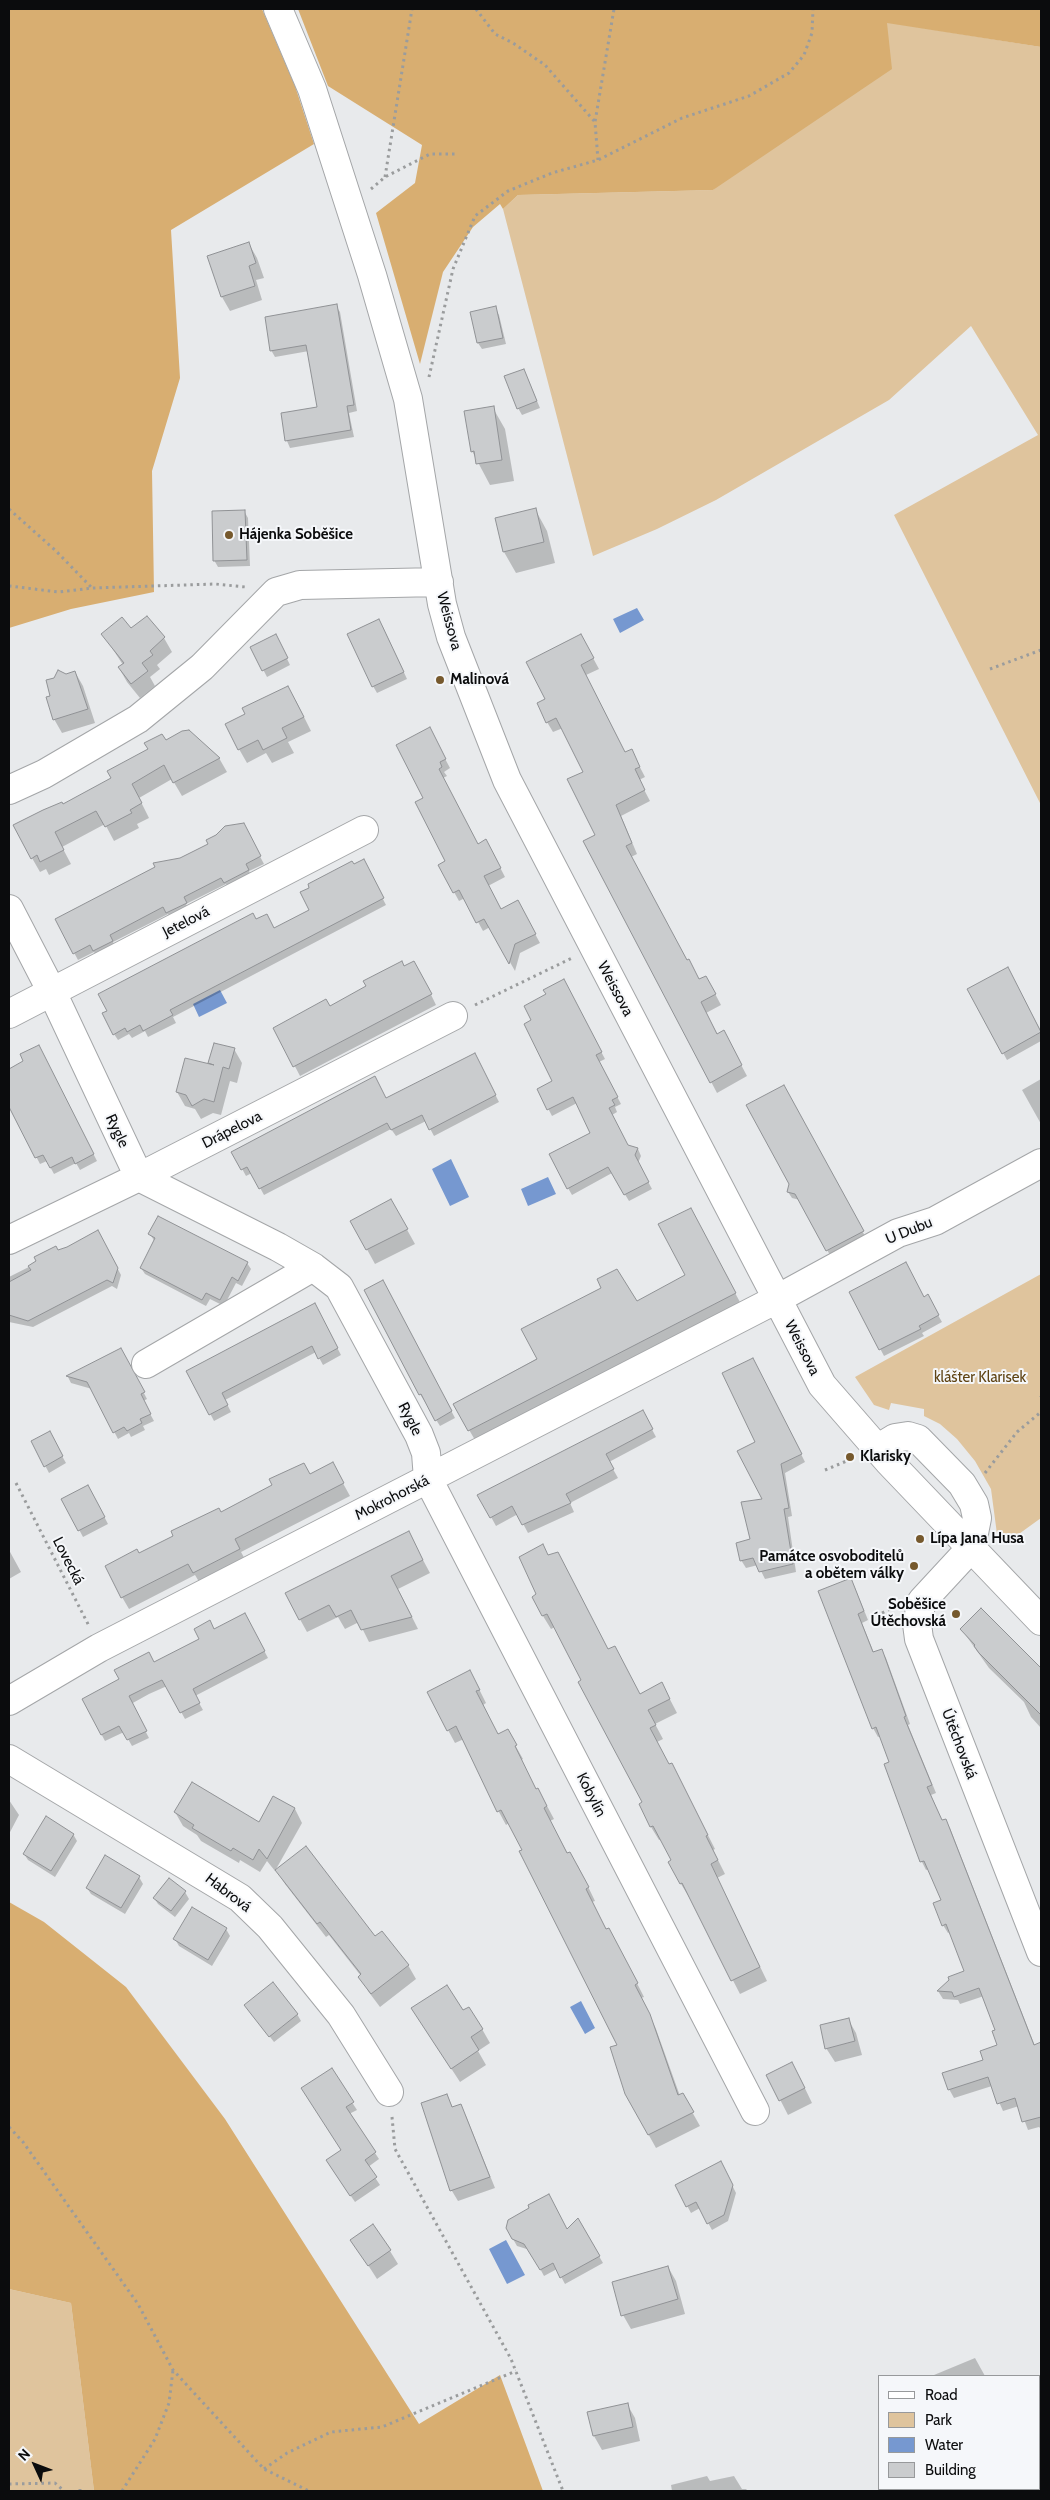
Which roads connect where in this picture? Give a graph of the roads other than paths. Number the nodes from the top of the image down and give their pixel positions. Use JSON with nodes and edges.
{"nodes":[{"id":1,"x":278,"y":9,"type":"edge"},
{"id":2,"x":438,"y":582,"type":"junction"},
{"id":3,"x":9,"y":790,"type":"edge"},
{"id":4,"x":364,"y":830,"type":"dead end"},
{"id":5,"x":9,"y":909,"type":"edge"},
{"id":6,"x":52,"y":992,"type":"junction"},
{"id":7,"x":9,"y":1014,"type":"edge"},
{"id":8,"x":453,"y":1016,"type":"road end"},
{"id":9,"x":1041,"y":1163,"type":"edge"},
{"id":10,"x":140,"y":1177,"type":"junction"},
{"id":11,"x":9,"y":1240,"type":"edge"},
{"id":12,"x":313,"y":1267,"type":"junction"},
{"id":13,"x":777,"y":1298,"type":"junction"},
{"id":14,"x":146,"y":1364,"type":"dead end"},
{"id":15,"x":872,"y":1443,"type":"junction"},
{"id":16,"x":428,"y":1479,"type":"junction"},
{"id":17,"x":971,"y":1548,"type":"junction"},
{"id":18,"x":1041,"y":1621,"type":"edge"},
{"id":19,"x":9,"y":1700,"type":"edge"},
{"id":20,"x":9,"y":1759,"type":"edge"},
{"id":21,"x":1041,"y":1952,"type":"edge"},
{"id":22,"x":389,"y":2092,"type":"road end"},
{"id":23,"x":755,"y":2111,"type":"dead end"}],
"edges":[{"from":1,"to":2,"type":"street","name":"Weissova"},
{"from":2,"to":3,"type":"street"},
{"from":2,"to":13,"type":"street","name":"Weissova"},
{"from":4,"to":6,"type":"street","name":"Jetelová"},
{"from":5,"to":6,"type":"street","name":"Rygle"},
{"from":6,"to":7,"type":"street","name":"Jetelová"},
{"from":6,"to":10,"type":"street","name":"Rygle"},
{"from":8,"to":10,"type":"street","name":"Drápelova"},
{"from":9,"to":13,"type":"street","name":"U Dubu"},
{"from":10,"to":11,"type":"street","name":"Drápelova"},
{"from":10,"to":12,"type":"street","name":"Rygle"},
{"from":12,"to":14,"type":"street"},
{"from":12,"to":16,"type":"street","name":"Rygle"},
{"from":13,"to":15,"type":"street","name":"Weissova"},
{"from":13,"to":16,"type":"street","name":"Mokrohorská"},
{"from":15,"to":17,"type":"street","name":"Weissova"},
{"from":15,"to":17,"type":"street"},
{"from":16,"to":19,"type":"street","name":"Mokrohorská"},
{"from":16,"to":23,"type":"street","name":"Kobylín"},
{"from":17,"to":18,"type":"street","name":"Weissova"},
{"from":17,"to":21,"type":"street","name":"Útěchovská"},
{"from":20,"to":22,"type":"street","name":"Habrová"}]}
